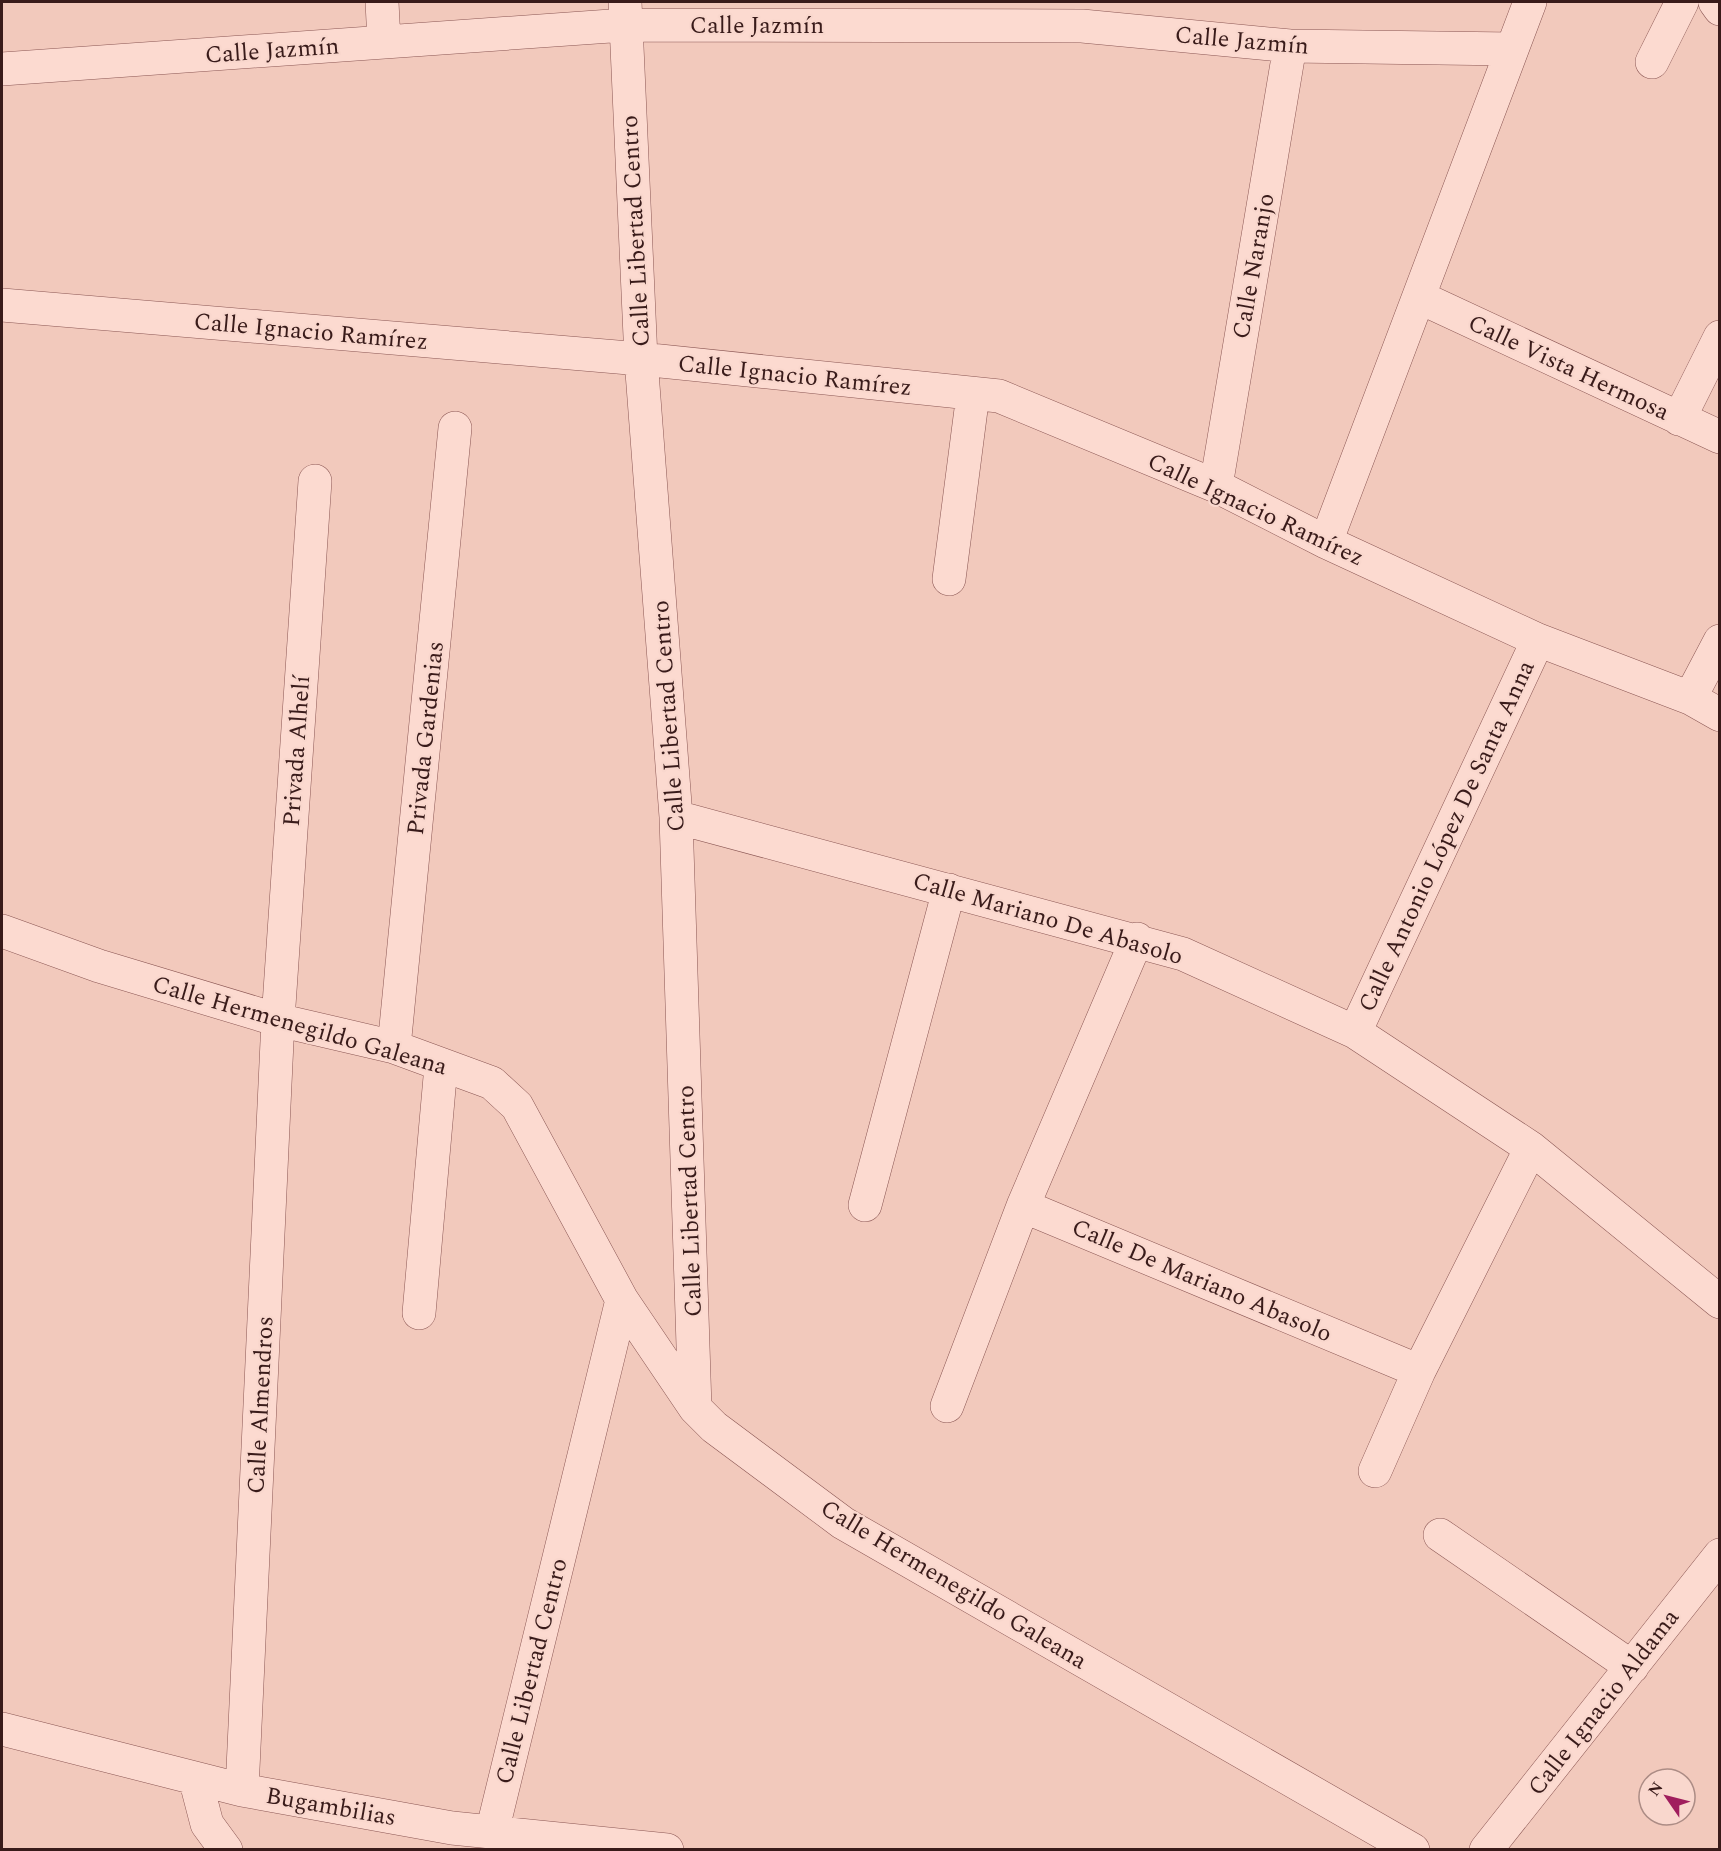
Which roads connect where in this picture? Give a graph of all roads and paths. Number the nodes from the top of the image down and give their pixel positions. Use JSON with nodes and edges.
{"nodes":[{"id":1,"x":382,"y":2,"type":"edge"},
{"id":2,"x":1530,"y":2,"type":"edge"},
{"id":3,"x":1682,"y":2,"type":"edge"},
{"id":4,"x":1715,"y":2,"type":"edge"},
{"id":5,"x":1719,"y":9,"type":"edge"},
{"id":6,"x":625,"y":13,"type":"edge"},
{"id":7,"x":1084,"y":14,"type":"edge"},
{"id":8,"x":384,"y":41,"type":"junction"},
{"id":9,"x":1290,"y":46,"type":"junction"},
{"id":10,"x":1512,"y":49,"type":"junction"},
{"id":11,"x":1652,"y":62,"type":"dead end"},
{"id":12,"x":2,"y":69,"type":"edge"},
{"id":13,"x":1419,"y":297,"type":"junction"},
{"id":14,"x":2,"y":305,"type":"edge"},
{"id":15,"x":1719,"y":337,"type":"edge"},
{"id":16,"x":641,"y":359,"type":"junction"},
{"id":17,"x":974,"y":394,"type":"junction"},
{"id":18,"x":1679,"y":418,"type":"junction"},
{"id":19,"x":455,"y":428,"type":"dead end"},
{"id":20,"x":1719,"y":437,"type":"edge"},
{"id":21,"x":315,"y":482,"type":"dead end"},
{"id":22,"x":1216,"y":486,"type":"junction"},
{"id":23,"x":1326,"y":542,"type":"junction"},
{"id":24,"x":949,"y":579,"type":"dead end"},
{"id":25,"x":1538,"y":640,"type":"junction"},
{"id":26,"x":1719,"y":641,"type":"edge"},
{"id":27,"x":1690,"y":698,"type":"junction"},
{"id":28,"x":1719,"y":715,"type":"edge"},
{"id":29,"x":676,"y":817,"type":"junction"},
{"id":30,"x":949,"y":890,"type":"junction"},
{"id":31,"x":2,"y":931,"type":"edge"},
{"id":32,"x":1137,"y":939,"type":"junction"},
{"id":33,"x":278,"y":1020,"type":"junction"},
{"id":34,"x":1355,"y":1032,"type":"junction"},
{"id":35,"x":394,"y":1047,"type":"junction"},
{"id":36,"x":441,"y":1066,"type":"junction"},
{"id":37,"x":1531,"y":1148,"type":"junction"},
{"id":38,"x":866,"y":1205,"type":"dead end"},
{"id":39,"x":1023,"y":1206,"type":"junction"},
{"id":40,"x":622,"y":1299,"type":"junction"},
{"id":41,"x":1719,"y":1302,"type":"edge"},
{"id":42,"x":418,"y":1312,"type":"dead end"},
{"id":43,"x":1419,"y":1371,"type":"junction"},
{"id":44,"x":946,"y":1406,"type":"dead end"},
{"id":45,"x":696,"y":1408,"type":"junction"},
{"id":46,"x":1375,"y":1471,"type":"dead end"},
{"id":47,"x":1440,"y":1534,"type":"dead end"},
{"id":48,"x":1719,"y":1555,"type":"edge"},
{"id":49,"x":1632,"y":1667,"type":"junction"},
{"id":50,"x":2,"y":1729,"type":"edge"},
{"id":51,"x":195,"y":1778,"type":"junction"},
{"id":52,"x":242,"y":1790,"type":"junction"},
{"id":53,"x":492,"y":1832,"type":"junction"},
{"id":54,"x":226,"y":1850,"type":"edge"},
{"id":55,"x":667,"y":1850,"type":"edge"},
{"id":56,"x":1413,"y":1850,"type":"edge"},
{"id":57,"x":1486,"y":1850,"type":"edge"}],
"edges":[{"from":1,"to":8,"type":"street"},
{"from":2,"to":10,"type":"street"},
{"from":3,"to":11,"type":"street"},
{"from":4,"to":5,"type":"street"},
{"from":6,"to":7,"type":"street","name":"Calle Jazmín"},
{"from":6,"to":8,"type":"street","name":"Calle Jazmín"},
{"from":6,"to":16,"type":"street","name":"Calle Libertad Centro"},
{"from":7,"to":9,"type":"street","name":"Calle Jazmín"},
{"from":8,"to":12,"type":"street","name":"Calle Jazmín"},
{"from":9,"to":10,"type":"street","name":"Calle Jazmín"},
{"from":9,"to":22,"type":"street","name":"Calle Naranjo"},
{"from":10,"to":13,"type":"street"},
{"from":13,"to":18,"type":"street","name":"Calle Vista Hermosa"},
{"from":13,"to":23,"type":"street"},
{"from":14,"to":16,"type":"street","name":"Calle Ignacio Ramírez"},
{"from":15,"to":18,"type":"street"},
{"from":16,"to":17,"type":"street","name":"Calle Ignacio Ramírez"},
{"from":16,"to":29,"type":"street","name":"Calle Libertad Centro"},
{"from":17,"to":22,"type":"street","name":"Calle Ignacio Ramírez"},
{"from":17,"to":24,"type":"street"},
{"from":18,"to":20,"type":"street","name":"Calle Vista Hermosa"},
{"from":19,"to":35,"type":"street","name":"Privada Gardenias"},
{"from":21,"to":33,"type":"street","name":"Privada Alhelí"},
{"from":22,"to":23,"type":"street","name":"Calle Ignacio Ramírez"},
{"from":23,"to":25,"type":"street","name":"Calle Ignacio Ramírez"},
{"from":25,"to":27,"type":"street","name":"Calle Ignacio Ramírez"},
{"from":25,"to":34,"type":"street","name":"Calle Antonio López De Santa Anna"},
{"from":26,"to":27,"type":"street"},
{"from":27,"to":28,"type":"street","name":"Calle Ignacio Ramírez"},
{"from":29,"to":30,"type":"street","name":"Calle Mariano De Abasolo"},
{"from":29,"to":45,"type":"street","name":"Calle Libertad Centro"},
{"from":30,"to":32,"type":"street","name":"Calle Mariano De Abasolo"},
{"from":30,"to":38,"type":"street"},
{"from":31,"to":33,"type":"street","name":"Calle Hermenegildo Galeana"},
{"from":32,"to":34,"type":"street","name":"Calle Mariano De Abasolo"},
{"from":32,"to":39,"type":"street"},
{"from":33,"to":35,"type":"street","name":"Calle Hermenegildo Galeana"},
{"from":33,"to":52,"type":"street","name":"Calle Almendros"},
{"from":34,"to":37,"type":"street","name":"Calle Mariano De Abasolo"},
{"from":35,"to":36,"type":"street","name":"Calle Hermenegildo Galeana"},
{"from":36,"to":40,"type":"street","name":"Calle Hermenegildo Galeana"},
{"from":36,"to":42,"type":"street"},
{"from":37,"to":41,"type":"street","name":"Calle Mariano De Abasolo"},
{"from":37,"to":43,"type":"street"},
{"from":39,"to":43,"type":"street","name":"Calle De Mariano Abasolo"},
{"from":39,"to":44,"type":"street"},
{"from":40,"to":45,"type":"street","name":"Calle Hermenegildo Galeana"},
{"from":40,"to":53,"type":"street","name":"Calle Libertad Centro"},
{"from":43,"to":46,"type":"street"},
{"from":45,"to":56,"type":"street","name":"Calle Hermenegildo Galeana"},
{"from":47,"to":49,"type":"street"},
{"from":48,"to":49,"type":"street","name":"Calle Ignacio Aldama"},
{"from":49,"to":57,"type":"street","name":"Calle Ignacio Aldama"},
{"from":50,"to":51,"type":"street","name":"Bugambilias"},
{"from":51,"to":52,"type":"street","name":"Bugambilias"},
{"from":51,"to":54,"type":"street"},
{"from":52,"to":53,"type":"street","name":"Bugambilias"},
{"from":53,"to":55,"type":"street","name":"Bugambilias"}]}
